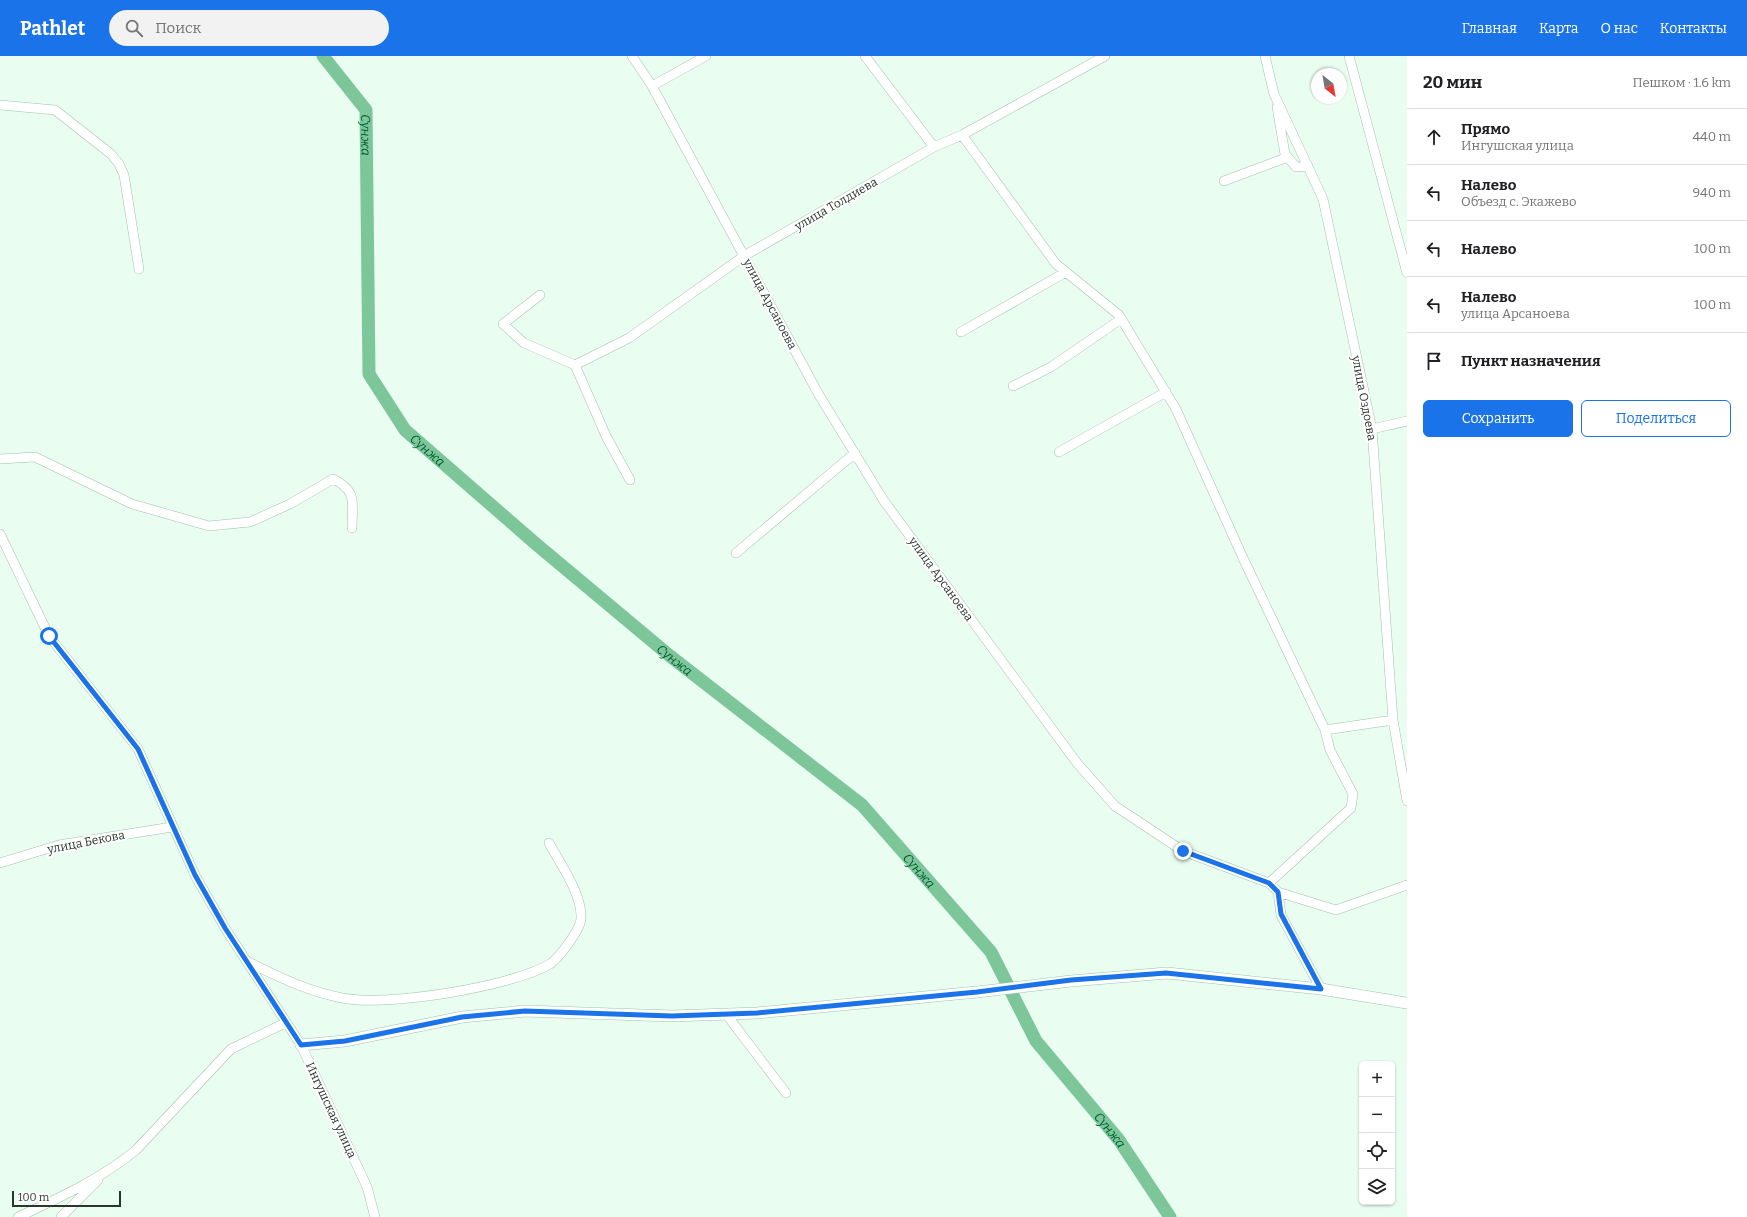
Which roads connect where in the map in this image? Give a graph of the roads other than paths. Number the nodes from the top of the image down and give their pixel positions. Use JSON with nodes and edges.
{"nodes":[{"id":1,"x":632,"y":56,"type":"edge"},
{"id":2,"x":706,"y":56,"type":"edge"},
{"id":3,"x":865,"y":56,"type":"edge"},
{"id":4,"x":1106,"y":56,"type":"edge"},
{"id":5,"x":1265,"y":56,"type":"edge"},
{"id":6,"x":1349,"y":56,"type":"edge"},
{"id":7,"x":652,"y":86,"type":"junction"},
{"id":8,"x":1274,"y":94,"type":"junction"},
{"id":9,"x":0,"y":105,"type":"edge"},
{"id":10,"x":962,"y":135,"type":"junction"},
{"id":11,"x":934,"y":147,"type":"junction"},
{"id":12,"x":1288,"y":157,"type":"junction"},
{"id":13,"x":1308,"y":166,"type":"junction"},
{"id":14,"x":1224,"y":181,"type":"dead end"},
{"id":15,"x":744,"y":256,"type":"junction"},
{"id":16,"x":139,"y":269,"type":"dead end"},
{"id":17,"x":1066,"y":272,"type":"junction"},
{"id":18,"x":1407,"y":273,"type":"edge"},
{"id":19,"x":540,"y":295,"type":"dead end"},
{"id":20,"x":1121,"y":320,"type":"junction"},
{"id":21,"x":961,"y":332,"type":"dead end"},
{"id":22,"x":575,"y":365,"type":"junction"},
{"id":23,"x":1013,"y":386,"type":"dead end"},
{"id":24,"x":1166,"y":392,"type":"junction"},
{"id":25,"x":1407,"y":421,"type":"edge"},
{"id":26,"x":1372,"y":429,"type":"junction"},
{"id":27,"x":1059,"y":452,"type":"dead end"},
{"id":28,"x":855,"y":453,"type":"junction"},
{"id":29,"x":0,"y":459,"type":"edge"},
{"id":30,"x":630,"y":480,"type":"dead end"},
{"id":31,"x":352,"y":528,"type":"dead end"},
{"id":32,"x":0,"y":536,"type":"edge"},
{"id":33,"x":736,"y":553,"type":"dead end"},
{"id":34,"x":1393,"y":720,"type":"junction"},
{"id":35,"x":1325,"y":730,"type":"junction"},
{"id":36,"x":1407,"y":800,"type":"edge"},
{"id":37,"x":172,"y":827,"type":"junction"},
{"id":38,"x":549,"y":844,"type":"dead end"},
{"id":39,"x":0,"y":863,"type":"edge"},
{"id":40,"x":1269,"y":883,"type":"junction"},
{"id":41,"x":1407,"y":885,"type":"edge"},
{"id":42,"x":1278,"y":892,"type":"junction"},
{"id":43,"x":245,"y":960,"type":"junction"},
{"id":44,"x":1321,"y":989,"type":"junction"},
{"id":45,"x":1407,"y":1003,"type":"edge"},
{"id":46,"x":726,"y":1014,"type":"junction"},
{"id":47,"x":285,"y":1023,"type":"junction"},
{"id":48,"x":301,"y":1045,"type":"junction"},
{"id":49,"x":786,"y":1093,"type":"dead end"},
{"id":50,"x":105,"y":1174,"type":"junction"},
{"id":51,"x":18,"y":1217,"type":"edge"},
{"id":52,"x":60,"y":1217,"type":"edge"},
{"id":53,"x":375,"y":1217,"type":"edge"}],
"edges":[{"from":1,"to":7,"type":"street","name":"улица Арсаноева"},
{"from":2,"to":7,"type":"street"},
{"from":3,"to":11,"type":"street"},
{"from":4,"to":10,"type":"street","name":"улица Толдиева"},
{"from":5,"to":8,"type":"street","name":"улица Оздоева"},
{"from":6,"to":18,"type":"street"},
{"from":7,"to":15,"type":"street","name":"улица Арсаноева"},
{"from":8,"to":12,"type":"street"},
{"from":8,"to":13,"type":"street","name":"улица Оздоева"},
{"from":9,"to":16,"type":"street"},
{"from":10,"to":11,"type":"street","name":"улица Толдиева"},
{"from":10,"to":17,"type":"street"},
{"from":11,"to":15,"type":"street","name":"улица Толдиева"},
{"from":12,"to":13,"type":"street"},
{"from":12,"to":14,"type":"street"},
{"from":13,"to":26,"type":"street","name":"улица Оздоева"},
{"from":15,"to":22,"type":"street","name":"улица Толдиева"},
{"from":15,"to":28,"type":"street","name":"улица Арсаноева"},
{"from":17,"to":20,"type":"street"},
{"from":17,"to":21,"type":"street"},
{"from":19,"to":22,"type":"street"},
{"from":20,"to":23,"type":"street"},
{"from":20,"to":24,"type":"street"},
{"from":22,"to":30,"type":"street"},
{"from":24,"to":27,"type":"street"},
{"from":24,"to":35,"type":"street"},
{"from":25,"to":26,"type":"street"},
{"from":26,"to":34,"type":"street","name":"улица Оздоева"},
{"from":28,"to":33,"type":"street"},
{"from":28,"to":40,"type":"street","name":"улица Арсаноева"},
{"from":29,"to":31,"type":"street"},
{"from":32,"to":37,"type":"street","name":"Ингушская улица"},
{"from":34,"to":35,"type":"street"},
{"from":34,"to":36,"type":"street","name":"улица Оздоева"},
{"from":35,"to":40,"type":"street"},
{"from":37,"to":39,"type":"street","name":"улица Бекова"},
{"from":37,"to":43,"type":"street","name":"Ингушская улица"},
{"from":38,"to":43,"type":"street"},
{"from":40,"to":42,"type":"street","name":"улица Арсаноева"},
{"from":41,"to":42,"type":"street","name":"улица Арсаноева"},
{"from":42,"to":44,"type":"street"},
{"from":43,"to":47,"type":"street","name":"Ингушская улица"},
{"from":44,"to":45,"type":"main road"},
{"from":44,"to":46,"type":"main road"},
{"from":46,"to":48,"type":"main road"},
{"from":46,"to":49,"type":"street"},
{"from":47,"to":48,"type":"street","name":"Ингушская улица"},
{"from":47,"to":50,"type":"street"},
{"from":48,"to":53,"type":"street","name":"Ингушская улица"},
{"from":50,"to":51,"type":"street"},
{"from":50,"to":52,"type":"street"}]}
